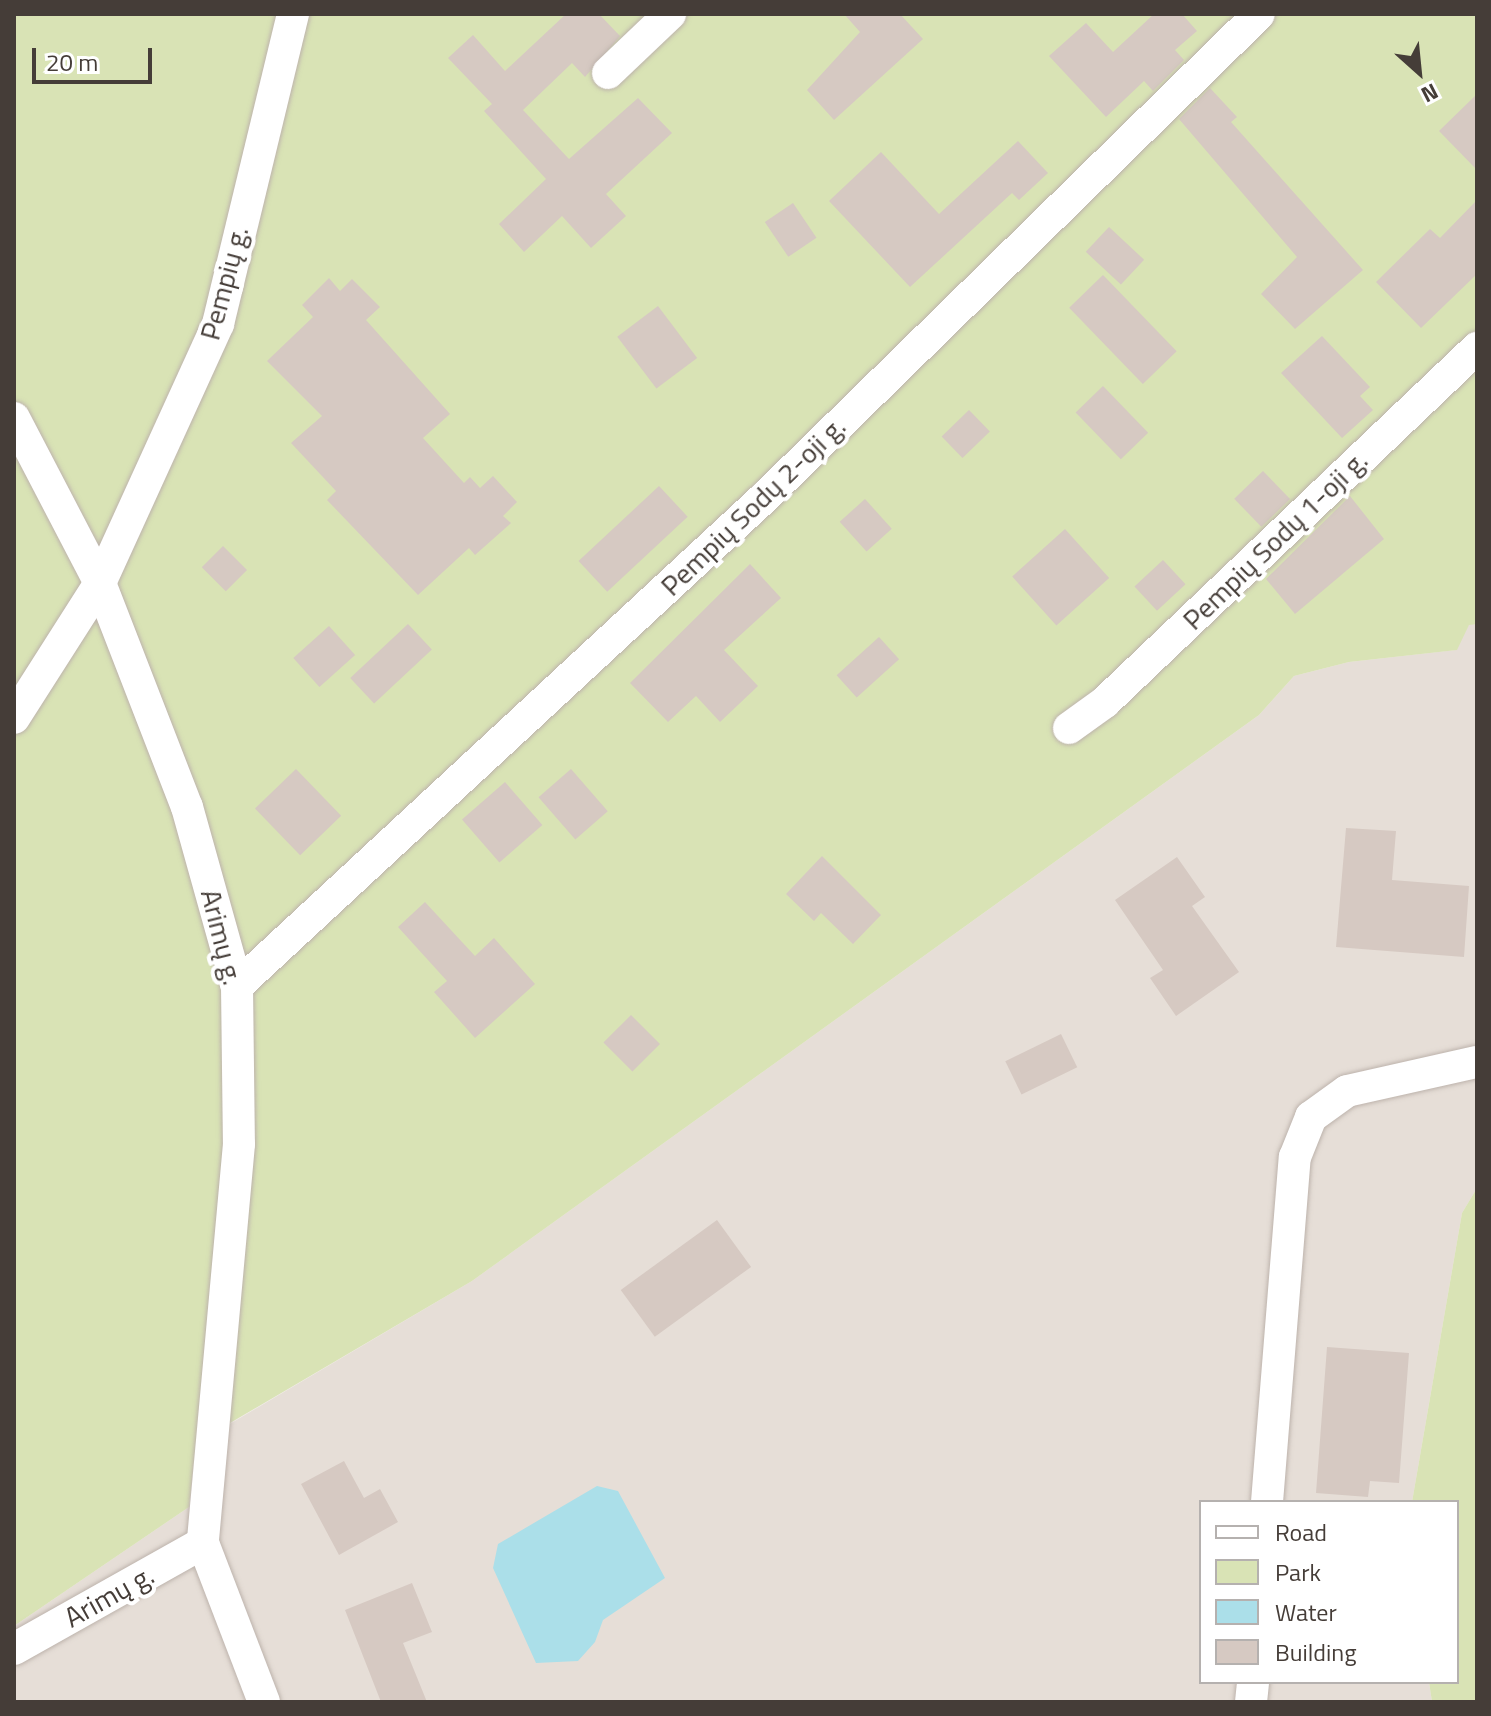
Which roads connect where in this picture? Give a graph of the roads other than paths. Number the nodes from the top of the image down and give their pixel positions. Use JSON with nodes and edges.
{"nodes":[{"id":1,"x":293,"y":14,"type":"edge"},
{"id":2,"x":670,"y":14,"type":"edge"},
{"id":3,"x":1259,"y":14,"type":"edge"},
{"id":4,"x":608,"y":73,"type":"dead end"},
{"id":5,"x":1477,"y":348,"type":"edge"},
{"id":6,"x":14,"y":418,"type":"edge"},
{"id":7,"x":100,"y":583,"type":"junction"},
{"id":8,"x":14,"y":718,"type":"edge"},
{"id":9,"x":1069,"y":728,"type":"dead end"},
{"id":10,"x":237,"y":986,"type":"junction"},
{"id":11,"x":1477,"y":1062,"type":"edge"},
{"id":12,"x":1267,"y":1500,"type":"edge"},
{"id":13,"x":203,"y":1543,"type":"junction"},
{"id":14,"x":14,"y":1649,"type":"edge"},
{"id":15,"x":264,"y":1702,"type":"edge"}],
"edges":[{"from":1,"to":7,"type":"street","name":"Pempių g."},
{"from":2,"to":4,"type":"street"},
{"from":3,"to":10,"type":"street","name":"Pempių Sodų 2-oji g."},
{"from":5,"to":9,"type":"street","name":"Pempių Sodų 1-oji g."},
{"from":6,"to":7,"type":"street","name":"Arimų g."},
{"from":7,"to":8,"type":"street","name":"Pempių g."},
{"from":7,"to":10,"type":"street","name":"Arimų g."},
{"from":10,"to":13,"type":"street","name":"Arimų g."},
{"from":11,"to":12,"type":"street"},
{"from":13,"to":14,"type":"street","name":"Arimų g."},
{"from":13,"to":15,"type":"street","name":"Arimų g."}]}
